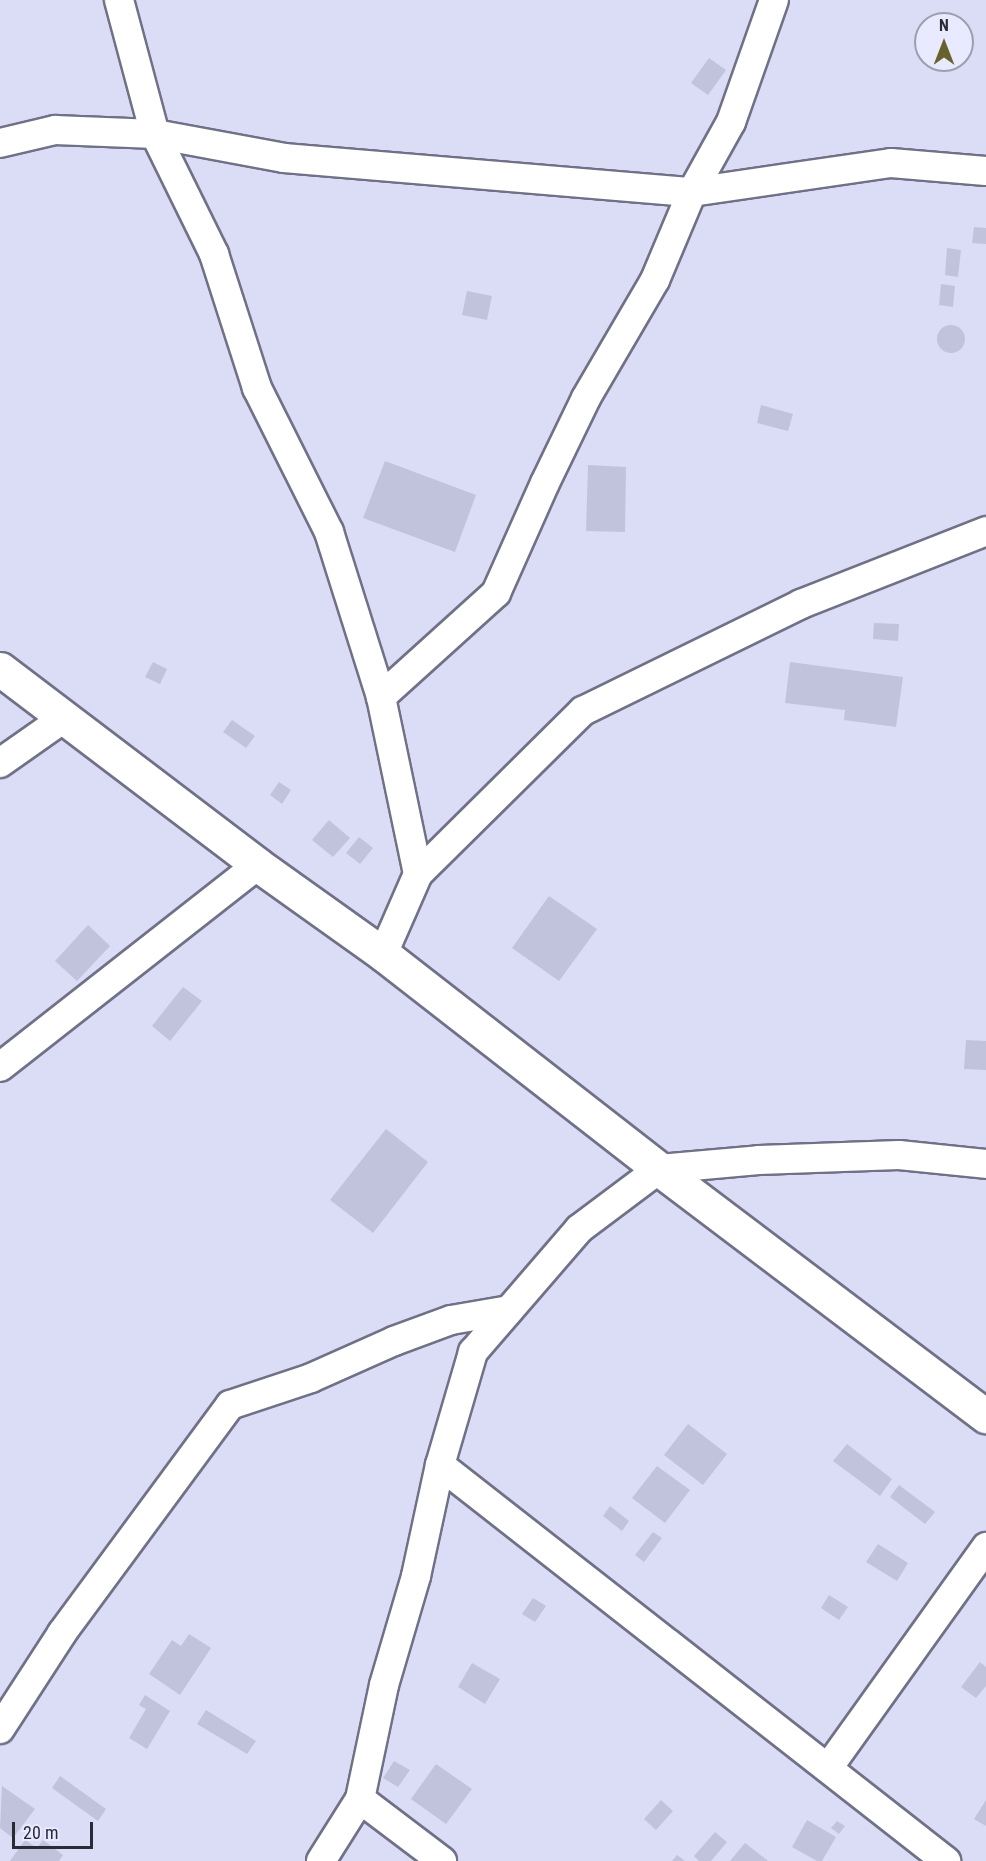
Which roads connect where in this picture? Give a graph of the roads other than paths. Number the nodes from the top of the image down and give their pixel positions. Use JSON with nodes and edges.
{"nodes":[{"id":1,"x":119,"y":0,"type":"edge"},
{"id":2,"x":774,"y":0,"type":"edge"},
{"id":3,"x":155,"y":134,"type":"junction"},
{"id":4,"x":0,"y":142,"type":"edge"},
{"id":5,"x":986,"y":171,"type":"edge"},
{"id":6,"x":692,"y":192,"type":"junction"},
{"id":7,"x":986,"y":531,"type":"edge"},
{"id":8,"x":0,"y":669,"type":"edge"},
{"id":9,"x":381,"y":697,"type":"junction"},
{"id":10,"x":64,"y":718,"type":"junction"},
{"id":11,"x":0,"y":763,"type":"edge"},
{"id":12,"x":258,"y":865,"type":"junction"},
{"id":13,"x":418,"y":874,"type":"junction"},
{"id":14,"x":383,"y":954,"type":"junction"},
{"id":15,"x":0,"y":1066,"type":"edge"},
{"id":16,"x":986,"y":1164,"type":"edge"},
{"id":17,"x":659,"y":1169,"type":"junction"},
{"id":18,"x":509,"y":1310,"type":"junction"},
{"id":19,"x":986,"y":1416,"type":"edge"},
{"id":20,"x":440,"y":1465,"type":"junction"},
{"id":21,"x":986,"y":1547,"type":"edge"},
{"id":22,"x":0,"y":1729,"type":"edge"},
{"id":23,"x":828,"y":1768,"type":"junction"},
{"id":24,"x":360,"y":1799,"type":"junction"},
{"id":25,"x":321,"y":1861,"type":"edge"},
{"id":26,"x":442,"y":1861,"type":"edge"},
{"id":27,"x":946,"y":1861,"type":"edge"}],
"edges":[{"from":1,"to":3,"type":"street"},
{"from":2,"to":6,"type":"street"},
{"from":3,"to":4,"type":"street"},
{"from":3,"to":6,"type":"street"},
{"from":3,"to":9,"type":"street"},
{"from":5,"to":6,"type":"street"},
{"from":6,"to":9,"type":"street"},
{"from":7,"to":13,"type":"street"},
{"from":8,"to":10,"type":"main road"},
{"from":9,"to":13,"type":"street"},
{"from":10,"to":11,"type":"street"},
{"from":10,"to":12,"type":"main road"},
{"from":12,"to":14,"type":"main road"},
{"from":12,"to":15,"type":"street"},
{"from":13,"to":14,"type":"street"},
{"from":14,"to":17,"type":"main road"},
{"from":16,"to":17,"type":"street"},
{"from":17,"to":18,"type":"street"},
{"from":17,"to":19,"type":"main road"},
{"from":18,"to":20,"type":"street"},
{"from":18,"to":22,"type":"street"},
{"from":20,"to":23,"type":"street"},
{"from":20,"to":24,"type":"street"},
{"from":21,"to":23,"type":"street"},
{"from":23,"to":27,"type":"street"},
{"from":24,"to":25,"type":"street"},
{"from":24,"to":26,"type":"street"}]}
